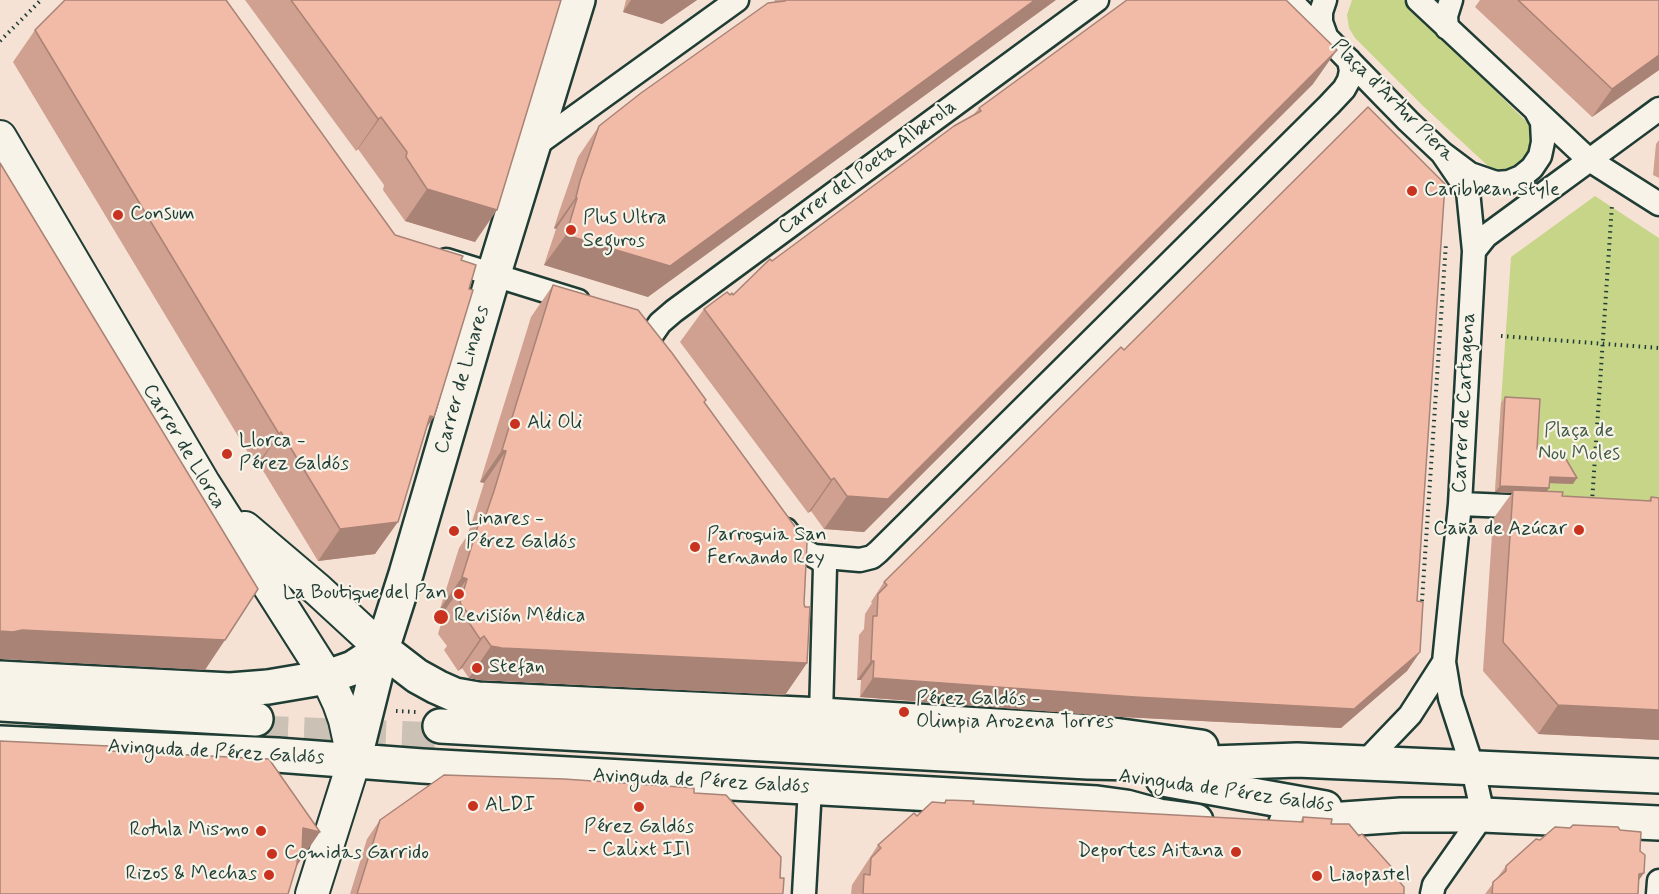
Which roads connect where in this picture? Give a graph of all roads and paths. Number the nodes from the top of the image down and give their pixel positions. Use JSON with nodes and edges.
{"nodes":[{"id":1,"x":41,"y":0,"type":"edge"},
{"id":2,"x":578,"y":0,"type":"edge"},
{"id":3,"x":736,"y":0,"type":"edge"},
{"id":4,"x":1097,"y":0,"type":"edge"},
{"id":5,"x":1290,"y":0,"type":"edge"},
{"id":6,"x":1325,"y":0,"type":"edge"},
{"id":7,"x":1418,"y":0,"type":"edge"},
{"id":8,"x":1451,"y":0,"type":"edge"},
{"id":9,"x":1447,"y":28,"type":"junction"},
{"id":10,"x":1326,"y":36,"type":"junction"},
{"id":11,"x":0,"y":40,"type":"edge"},
{"id":12,"x":1349,"y":60,"type":"junction"},
{"id":13,"x":1659,"y":109,"type":"edge"},
{"id":14,"x":1536,"y":111,"type":"junction"},
{"id":15,"x":0,"y":137,"type":"edge"},
{"id":16,"x":533,"y":147,"type":"junction"},
{"id":17,"x":1442,"y":153,"type":"junction"},
{"id":18,"x":1588,"y":159,"type":"junction"},
{"id":19,"x":1612,"y":199,"type":"dead end"},
{"id":20,"x":1659,"y":204,"type":"edge"},
{"id":21,"x":1446,"y":237,"type":"dead end"},
{"id":22,"x":1474,"y":251,"type":"junction"},
{"id":23,"x":421,"y":253,"type":"edge"},
{"id":24,"x":494,"y":273,"type":"junction"},
{"id":25,"x":603,"y":309,"type":"edge"},
{"id":26,"x":635,"y":322,"type":"edge"},
{"id":27,"x":1501,"y":336,"type":"dead end"},
{"id":28,"x":1601,"y":344,"type":"junction"},
{"id":29,"x":1659,"y":348,"type":"edge"},
{"id":30,"x":204,"y":484,"type":"junction"},
{"id":31,"x":1460,"y":504,"type":"junction"},
{"id":32,"x":1592,"y":509,"type":"joint"},
{"id":33,"x":774,"y":513,"type":"edge"},
{"id":34,"x":814,"y":556,"type":"junction"},
{"id":35,"x":1422,"y":610,"type":"edge"},
{"id":36,"x":382,"y":649,"type":"junction"},
{"id":37,"x":1444,"y":662,"type":"junction"},
{"id":38,"x":327,"y":677,"type":"junction"},
{"id":39,"x":0,"y":678,"type":"edge"},
{"id":40,"x":0,"y":704,"type":"edge"},
{"id":41,"x":821,"y":715,"type":"junction"},
{"id":42,"x":0,"y":718,"type":"edge"},
{"id":43,"x":0,"y":743,"type":"edge"},
{"id":44,"x":1297,"y":760,"type":"junction"},
{"id":45,"x":354,"y":761,"type":"junction"},
{"id":46,"x":1364,"y":763,"type":"junction"},
{"id":47,"x":1473,"y":769,"type":"junction"},
{"id":48,"x":1659,"y":776,"type":"edge"},
{"id":49,"x":810,"y":788,"type":"junction"},
{"id":50,"x":1401,"y":815,"type":"junction"},
{"id":51,"x":1483,"y":815,"type":"junction"},
{"id":52,"x":1220,"y":823,"type":"edge"},
{"id":53,"x":1659,"y":823,"type":"edge"},
{"id":54,"x":1253,"y":824,"type":"edge"},
{"id":55,"x":1659,"y":881,"type":"edge"},
{"id":56,"x":312,"y":894,"type":"edge"},
{"id":57,"x":804,"y":894,"type":"edge"},
{"id":58,"x":1432,"y":894,"type":"edge"},
{"id":59,"x":1658,"y":894,"type":"edge"}],
"edges":[{"from":1,"to":11,"type":"path"},
{"from":2,"to":16,"type":"main road","name":"Carrer de Linares"},
{"from":3,"to":16,"type":"street"},
{"from":4,"to":26,"type":"street","name":"Carrer del Poeta Alberola"},
{"from":5,"to":10,"type":"street","name":"Plaça d'Artur Piera"},
{"from":6,"to":10,"type":"street","name":"Plaça d'Artur Piera"},
{"from":7,"to":9,"type":"street"},
{"from":8,"to":9,"type":"street"},
{"from":9,"to":14,"type":"street"},
{"from":10,"to":12,"type":"street","name":"Plaça d'Artur Piera"},
{"from":12,"to":17,"type":"street","name":"Plaça d'Artur Piera"},
{"from":12,"to":34,"type":"street"},
{"from":13,"to":18,"type":"street"},
{"from":14,"to":17,"type":"street","name":"Plaça d'Artur Piera"},
{"from":14,"to":18,"type":"street"},
{"from":15,"to":30,"type":"main road","name":"Carrer de Llorca"},
{"from":16,"to":24,"type":"main road","name":"Carrer de Linares"},
{"from":17,"to":22,"type":"street","name":"Carrer de Cartagena"},
{"from":18,"to":20,"type":"street"},
{"from":18,"to":22,"type":"street"},
{"from":19,"to":28,"type":"path"},
{"from":21,"to":35,"type":"path"},
{"from":22,"to":31,"type":"street","name":"Carrer de Cartagena"},
{"from":23,"to":24,"type":"street"},
{"from":24,"to":25,"type":"street"},
{"from":24,"to":36,"type":"main road","name":"Carrer de Linares"},
{"from":27,"to":28,"type":"path"},
{"from":28,"to":29,"type":"path"},
{"from":28,"to":32,"type":"path"},
{"from":30,"to":36,"type":"main road"},
{"from":30,"to":38,"type":"main road","name":"Carrer de Llorca"},
{"from":31,"to":32,"type":"street"},
{"from":31,"to":37,"type":"street","name":"Carrer de Cartagena"},
{"from":33,"to":34,"type":"street"},
{"from":34,"to":41,"type":"street"},
{"from":36,"to":38,"type":"main road"},
{"from":36,"to":41,"type":"main road","name":"Avinguda de Pérez Galdós"},
{"from":36,"to":45,"type":"main road","name":"Carrer de Linares"},
{"from":37,"to":46,"type":"street"},
{"from":37,"to":47,"type":"street"},
{"from":38,"to":39,"type":"main road"},
{"from":38,"to":45,"type":"main road","name":"Carrer de Llorca"},
{"from":40,"to":42,"type":"main road","name":"Avinguda de Pérez Galdós"},
{"from":41,"to":44,"type":"main road","name":"Avinguda de Pérez Galdós"},
{"from":43,"to":45,"type":"main road","name":"Avinguda de Pérez Galdós"},
{"from":44,"to":46,"type":"main road","name":"Avinguda de Pérez Galdós"},
{"from":44,"to":50,"type":"main road","name":"Avinguda de Pérez Galdós"},
{"from":45,"to":49,"type":"main road","name":"Avinguda de Pérez Galdós"},
{"from":45,"to":56,"type":"main road"},
{"from":46,"to":47,"type":"main road","name":"Avinguda de Pérez Galdós"},
{"from":47,"to":48,"type":"main road","name":"Avinguda de Pérez Galdós"},
{"from":47,"to":51,"type":"street"},
{"from":49,"to":52,"type":"main road","name":"Avinguda de Pérez Galdós"},
{"from":49,"to":57,"type":"street"},
{"from":50,"to":51,"type":"main road","name":"Avinguda de Pérez Galdós"},
{"from":50,"to":54,"type":"main road","name":"Avinguda de Pérez Galdós"},
{"from":51,"to":53,"type":"main road","name":"Avinguda de Pérez Galdós"},
{"from":51,"to":58,"type":"street"},
{"from":55,"to":59,"type":"street"}]}
